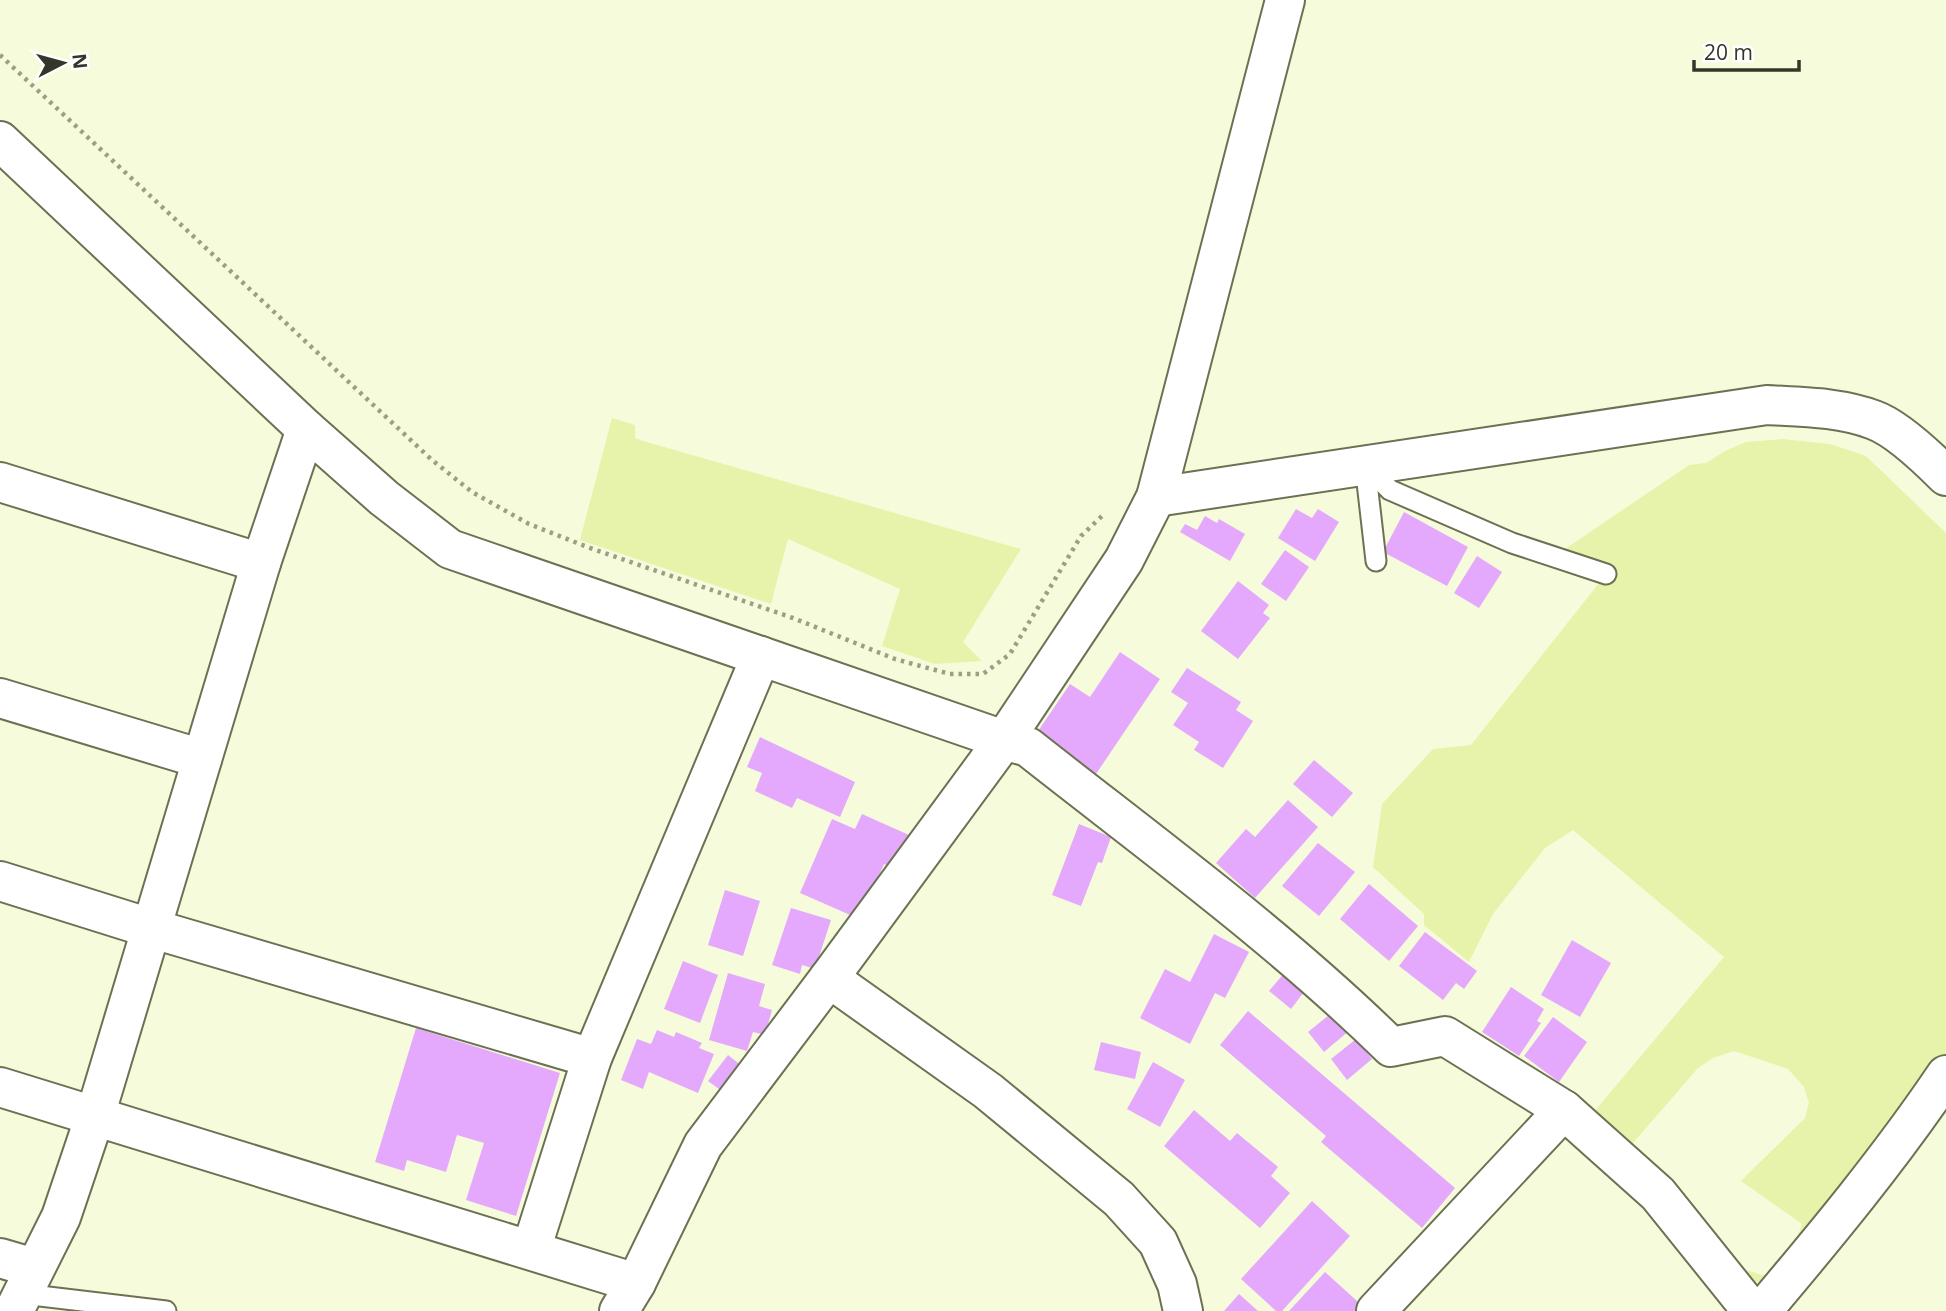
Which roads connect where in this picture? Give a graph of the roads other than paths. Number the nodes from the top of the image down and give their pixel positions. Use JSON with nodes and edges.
{"nodes":[{"id":1,"x":1285,"y":0,"type":"edge"},
{"id":2,"x":0,"y":141,"type":"edge"},
{"id":3,"x":306,"y":429,"type":"junction"},
{"id":4,"x":1365,"y":465,"type":"junction"},
{"id":5,"x":1946,"y":476,"type":"edge"},
{"id":6,"x":0,"y":482,"type":"edge"},
{"id":7,"x":1156,"y":497,"type":"junction"},
{"id":8,"x":1376,"y":561,"type":"dead end"},
{"id":9,"x":261,"y":563,"type":"junction"},
{"id":10,"x":1606,"y":574,"type":"dead end"},
{"id":11,"x":761,"y":656,"type":"junction"},
{"id":12,"x":0,"y":698,"type":"edge"},
{"id":13,"x":1004,"y":740,"type":"junction"},
{"id":14,"x":202,"y":759,"type":"junction"},
{"id":15,"x":0,"y":881,"type":"edge"},
{"id":16,"x":150,"y":928,"type":"junction"},
{"id":17,"x":830,"y":978,"type":"junction"},
{"id":18,"x":592,"y":1058,"type":"junction"},
{"id":19,"x":1946,"y":1075,"type":"edge"},
{"id":20,"x":0,"y":1087,"type":"edge"},
{"id":21,"x":1564,"y":1110,"type":"junction"},
{"id":22,"x":95,"y":1116,"type":"junction"},
{"id":23,"x":531,"y":1250,"type":"junction"},
{"id":24,"x":18,"y":1283,"type":"edge"},
{"id":25,"x":628,"y":1297,"type":"edge"},
{"id":26,"x":166,"y":1311,"type":"edge"},
{"id":27,"x":1183,"y":1311,"type":"edge"},
{"id":28,"x":1376,"y":1311,"type":"edge"},
{"id":29,"x":1752,"y":1311,"type":"edge"},
{"id":30,"x":1762,"y":1311,"type":"edge"}],
"edges":[{"from":1,"to":7,"type":"street"},
{"from":2,"to":3,"type":"street"},
{"from":3,"to":9,"type":"street"},
{"from":3,"to":11,"type":"street"},
{"from":4,"to":5,"type":"street"},
{"from":4,"to":7,"type":"street"},
{"from":4,"to":8,"type":"lane"},
{"from":4,"to":10,"type":"lane"},
{"from":6,"to":9,"type":"street"},
{"from":7,"to":13,"type":"street"},
{"from":9,"to":14,"type":"street"},
{"from":11,"to":13,"type":"street"},
{"from":11,"to":18,"type":"street"},
{"from":12,"to":14,"type":"street"},
{"from":13,"to":17,"type":"street"},
{"from":13,"to":21,"type":"street"},
{"from":14,"to":16,"type":"street"},
{"from":15,"to":16,"type":"street"},
{"from":16,"to":18,"type":"street"},
{"from":16,"to":22,"type":"street"},
{"from":17,"to":25,"type":"street"},
{"from":17,"to":27,"type":"street"},
{"from":18,"to":23,"type":"street"},
{"from":19,"to":30,"type":"street"},
{"from":20,"to":22,"type":"street"},
{"from":21,"to":28,"type":"street"},
{"from":21,"to":29,"type":"street"},
{"from":22,"to":23,"type":"street"},
{"from":22,"to":24,"type":"street"},
{"from":23,"to":25,"type":"street"},
{"from":24,"to":26,"type":"lane"}]}
